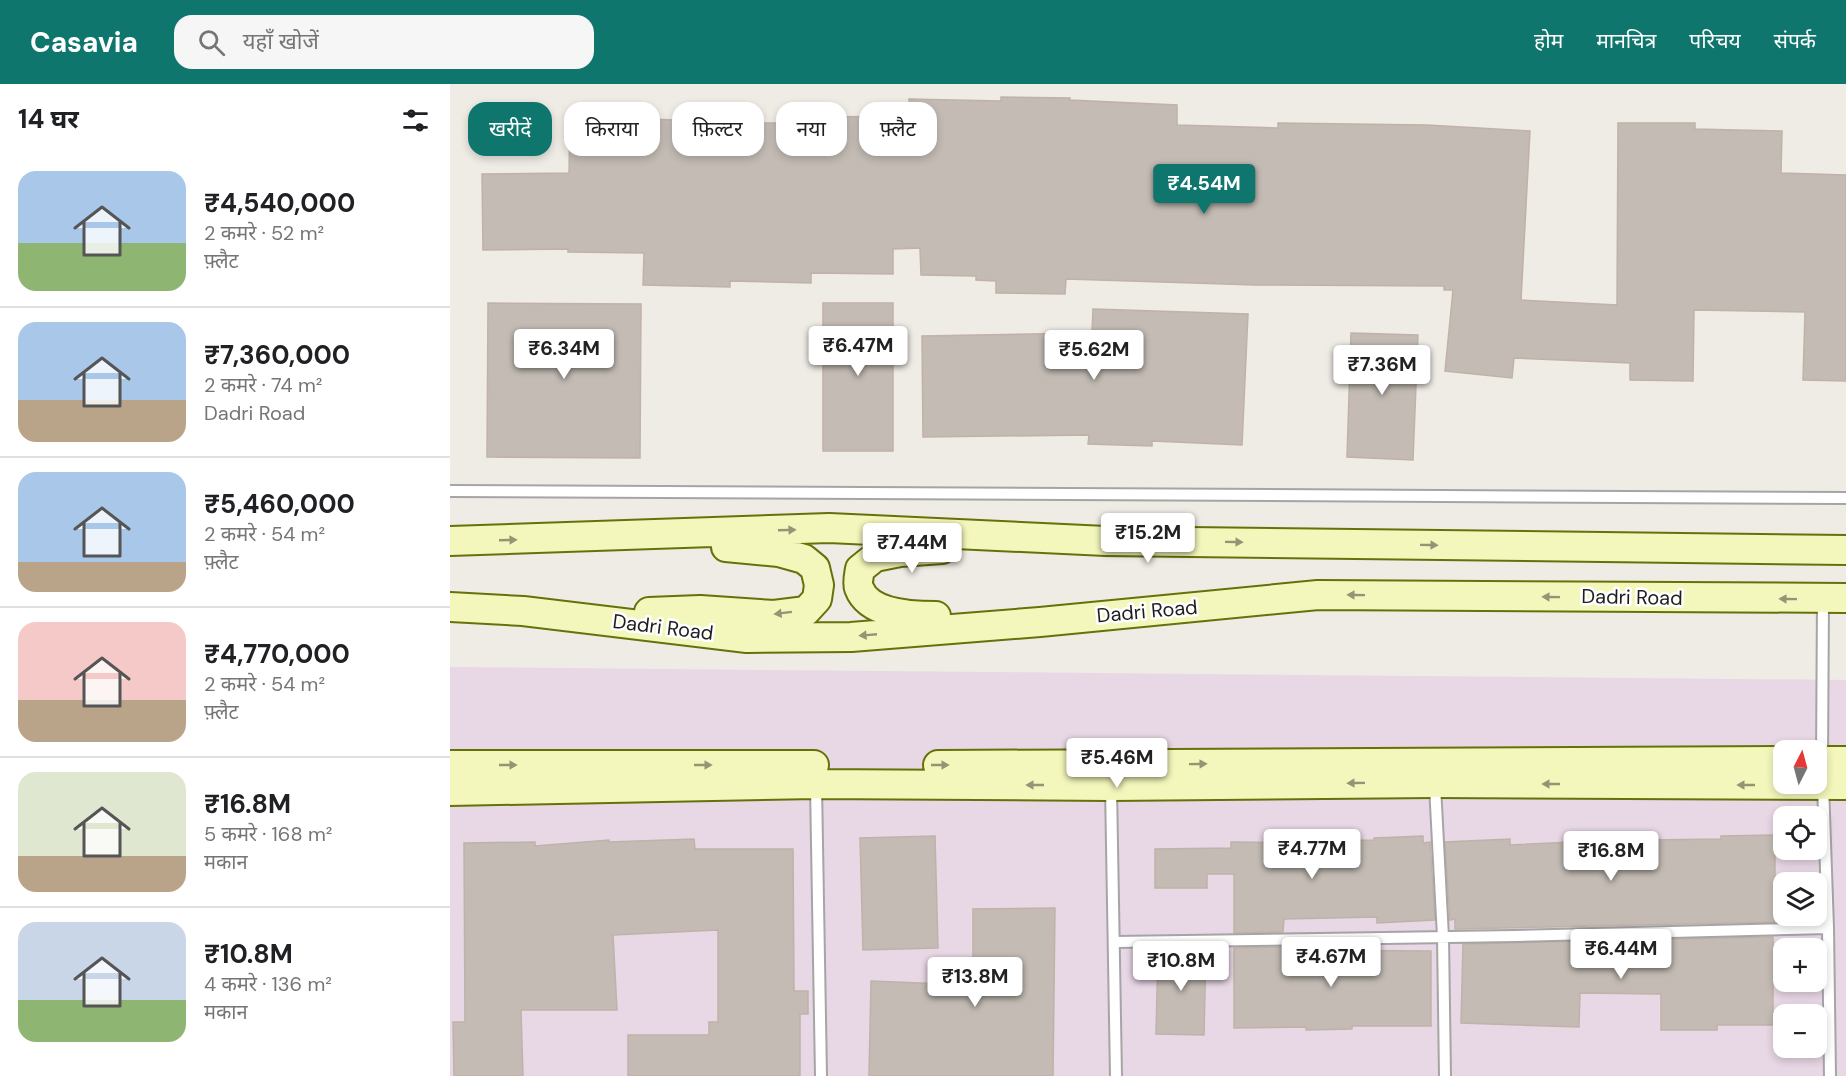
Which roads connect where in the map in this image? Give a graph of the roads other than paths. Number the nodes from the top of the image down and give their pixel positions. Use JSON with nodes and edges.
{"nodes":[{"id":1,"x":450,"y":491,"type":"edge"},
{"id":2,"x":1846,"y":498,"type":"edge"},
{"id":3,"x":601,"y":537,"type":"junction"},
{"id":4,"x":1106,"y":540,"type":"junction"},
{"id":5,"x":450,"y":541,"type":"edge"},
{"id":6,"x":1846,"y":550,"type":"edge"},
{"id":7,"x":1835,"y":599,"type":"edge"},
{"id":8,"x":450,"y":607,"type":"edge"},
{"id":9,"x":573,"y":616,"type":"junction"},
{"id":10,"x":1040,"y":622,"type":"junction"},
{"id":11,"x":1773,"y":761,"type":"edge"},
{"id":12,"x":450,"y":765,"type":"edge"},
{"id":13,"x":1434,"y":772,"type":"junction"},
{"id":14,"x":1828,"y":772,"type":"edge"},
{"id":15,"x":815,"y":774,"type":"junction"},
{"id":16,"x":1110,"y":776,"type":"junction"},
{"id":17,"x":450,"y":791,"type":"edge"},
{"id":18,"x":1828,"y":928,"type":"junction"},
{"id":19,"x":1443,"y":937,"type":"junction"},
{"id":20,"x":1115,"y":942,"type":"junction"},
{"id":21,"x":821,"y":1076,"type":"edge"},
{"id":22,"x":1116,"y":1076,"type":"edge"},
{"id":23,"x":1445,"y":1076,"type":"edge"},
{"id":24,"x":1830,"y":1076,"type":"edge"}],
"edges":[{"from":1,"to":2,"type":"lane"},
{"from":3,"to":4,"type":"main road","one_way":true},
{"from":5,"to":3,"type":"main road","one_way":true},
{"from":3,"to":9,"type":"main road","one_way":true},
{"from":4,"to":6,"type":"main road","one_way":true},
{"from":4,"to":10,"type":"main road"},
{"from":7,"to":10,"type":"main road","name":"Dadri Road","one_way":true},
{"from":7,"to":14,"type":"lane"},
{"from":8,"to":9,"type":"main road","name":"Dadri Road"},
{"from":10,"to":9,"type":"main road","name":"Dadri Road","one_way":true},
{"from":11,"to":13,"type":"main road"},
{"from":12,"to":15,"type":"main road","one_way":true},
{"from":14,"to":13,"type":"main road","one_way":true},
{"from":13,"to":16,"type":"main road"},
{"from":13,"to":19,"type":"lane"},
{"from":14,"to":18,"type":"lane"},
{"from":15,"to":16,"type":"main road"},
{"from":15,"to":17,"type":"main road"},
{"from":15,"to":21,"type":"lane"},
{"from":16,"to":20,"type":"lane"},
{"from":18,"to":19,"type":"lane"},
{"from":18,"to":24,"type":"lane"},
{"from":19,"to":20,"type":"lane"},
{"from":19,"to":23,"type":"lane"},
{"from":20,"to":22,"type":"lane"}]}
